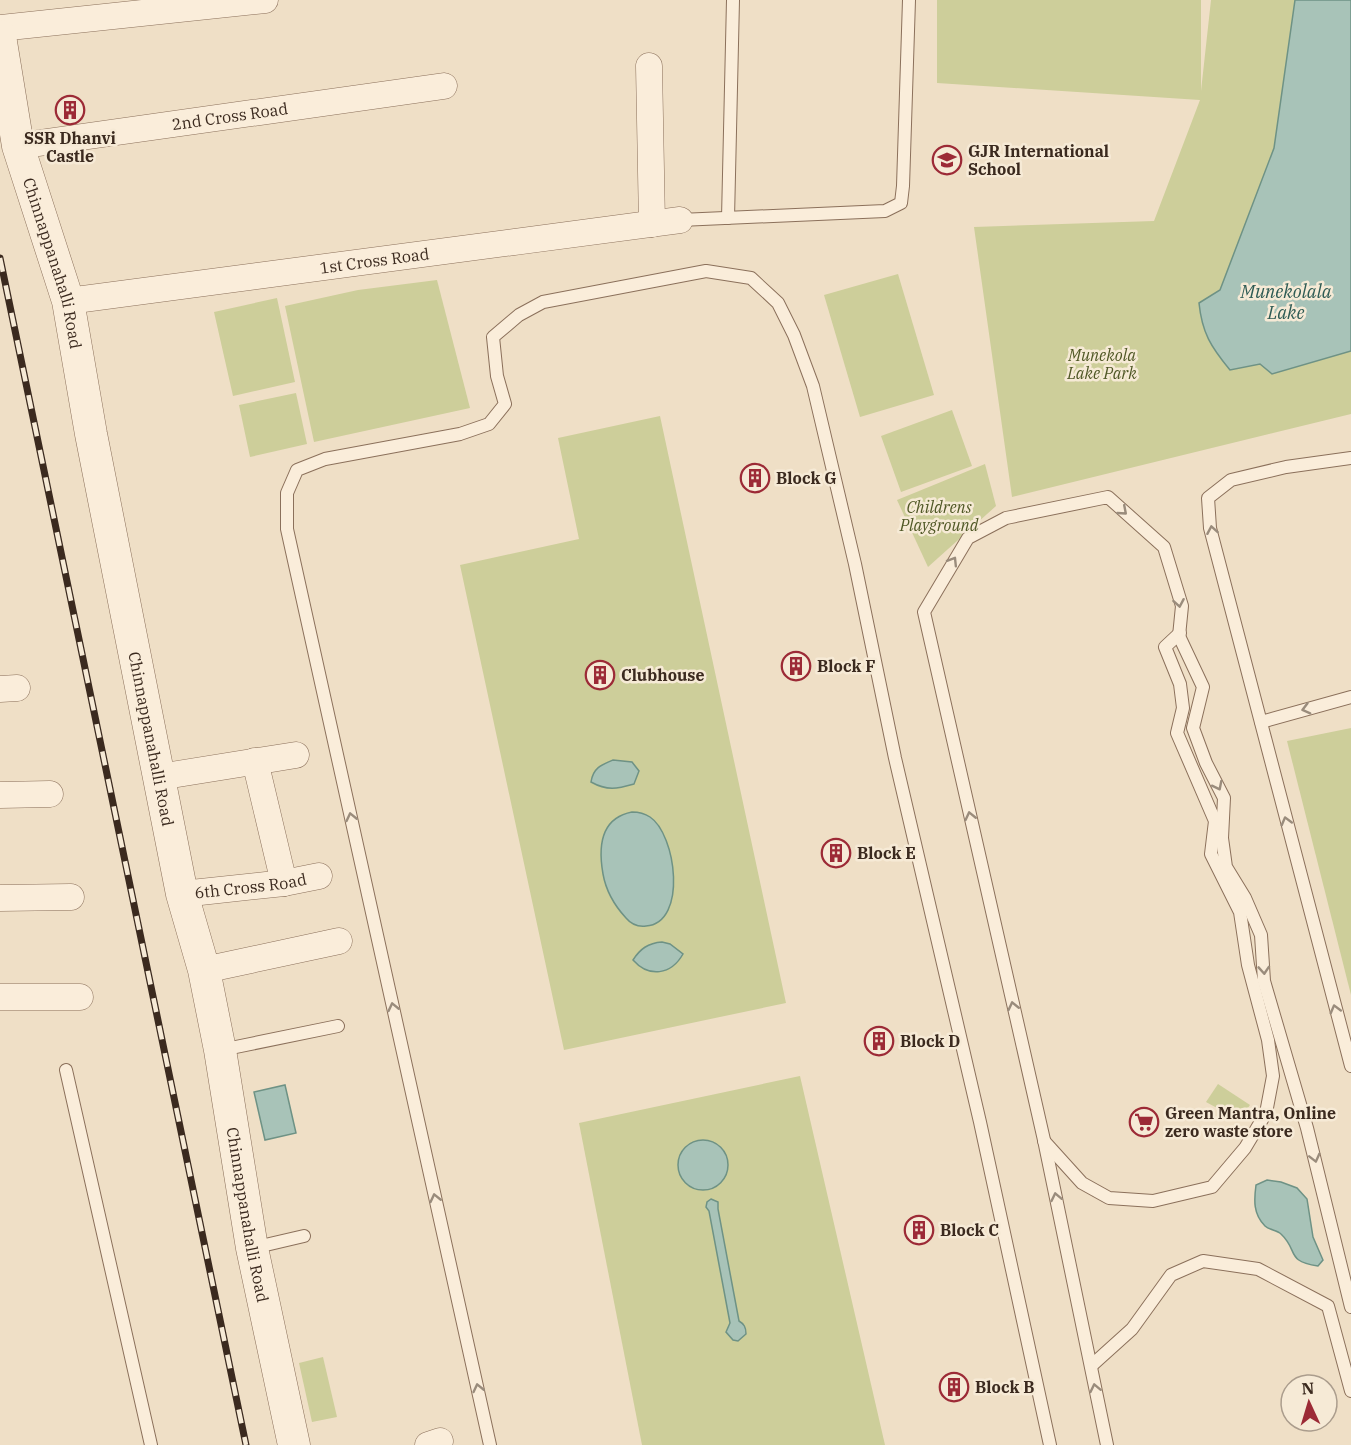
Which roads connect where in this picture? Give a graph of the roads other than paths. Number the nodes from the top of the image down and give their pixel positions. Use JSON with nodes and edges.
{"nodes":[{"id":1,"x":265,"y":0,"type":"edge"},
{"id":2,"x":734,"y":0,"type":"edge"},
{"id":3,"x":909,"y":0,"type":"edge"},
{"id":4,"x":0,"y":28,"type":"edge"},
{"id":5,"x":0,"y":36,"type":"edge"},
{"id":6,"x":649,"y":66,"type":"dead end"},
{"id":7,"x":444,"y":86,"type":"dead end"},
{"id":8,"x":18,"y":146,"type":"junction"},
{"id":9,"x":728,"y":218,"type":"junction"},
{"id":10,"x":680,"y":220,"type":"joint"},
{"id":11,"x":652,"y":224,"type":"junction"},
{"id":12,"x":69,"y":301,"type":"junction"},
{"id":13,"x":1351,"y":458,"type":"edge"},
{"id":14,"x":1180,"y":633,"type":"junction"},
{"id":15,"x":1351,"y":697,"type":"edge"},
{"id":16,"x":1260,"y":722,"type":"junction"},
{"id":17,"x":296,"y":755,"type":"dead end"},
{"id":18,"x":255,"y":761,"type":"junction"},
{"id":19,"x":159,"y":777,"type":"junction"},
{"id":20,"x":50,"y":794,"type":"dead end"},
{"id":21,"x":0,"y":795,"type":"edge"},
{"id":22,"x":319,"y":876,"type":"dead end"},
{"id":23,"x":284,"y":883,"type":"junction"},
{"id":24,"x":182,"y":894,"type":"junction"},
{"id":25,"x":71,"y":897,"type":"dead end"},
{"id":26,"x":0,"y":898,"type":"edge"},
{"id":27,"x":339,"y":940,"type":"dead end"},
{"id":28,"x":204,"y":970,"type":"junction"},
{"id":29,"x":0,"y":997,"type":"edge"},
{"id":30,"x":80,"y":997,"type":"dead end"},
{"id":31,"x":338,"y":1026,"type":"dead end"},
{"id":32,"x":220,"y":1050,"type":"junction"},
{"id":33,"x":1351,"y":1066,"type":"edge"},
{"id":34,"x":66,"y":1070,"type":"dead end"},
{"id":35,"x":1044,"y":1140,"type":"junction"},
{"id":36,"x":304,"y":1236,"type":"dead end"},
{"id":37,"x":252,"y":1248,"type":"junction"},
{"id":38,"x":1351,"y":1307,"type":"edge"},
{"id":39,"x":1091,"y":1366,"type":"junction"},
{"id":40,"x":1351,"y":1391,"type":"edge"},
{"id":41,"x":151,"y":1445,"type":"edge"},
{"id":42,"x":294,"y":1445,"type":"edge"},
{"id":43,"x":490,"y":1445,"type":"edge"},
{"id":44,"x":1050,"y":1445,"type":"edge"},
{"id":45,"x":1107,"y":1445,"type":"edge"}],
"edges":[{"from":1,"to":4,"type":"street"},
{"from":2,"to":9,"type":"lane"},
{"from":3,"to":9,"type":"lane"},
{"from":5,"to":8,"type":"street","name":"Chinnappanahalli Road"},
{"from":6,"to":11,"type":"street"},
{"from":7,"to":8,"type":"street","name":"2nd Cross Road"},
{"from":8,"to":12,"type":"street","name":"Chinnappanahalli Road"},
{"from":9,"to":10,"type":"lane"},
{"from":10,"to":11,"type":"street","name":"1st Cross Road"},
{"from":11,"to":12,"type":"street","name":"1st Cross Road"},
{"from":12,"to":19,"type":"street","name":"Chinnappanahalli Road"},
{"from":16,"to":13,"type":"lane","one_way":true},
{"from":14,"to":35,"type":"lane"},
{"from":35,"to":14,"type":"lane","one_way":true},
{"from":14,"to":38,"type":"lane","one_way":true},
{"from":15,"to":16,"type":"lane","one_way":true},
{"from":33,"to":16,"type":"lane","one_way":true},
{"from":17,"to":18,"type":"street"},
{"from":18,"to":19,"type":"street"},
{"from":18,"to":23,"type":"street"},
{"from":19,"to":24,"type":"street","name":"Chinnappanahalli Road"},
{"from":20,"to":21,"type":"street"},
{"from":22,"to":23,"type":"street","name":"6th Cross Road"},
{"from":23,"to":24,"type":"street","name":"6th Cross Road"},
{"from":24,"to":28,"type":"street","name":"Chinnappanahalli Road"},
{"from":25,"to":26,"type":"street"},
{"from":27,"to":28,"type":"street"},
{"from":28,"to":32,"type":"street","name":"Chinnappanahalli Road"},
{"from":29,"to":30,"type":"street"},
{"from":31,"to":32,"type":"lane"},
{"from":32,"to":37,"type":"street","name":"Chinnappanahalli Road"},
{"from":34,"to":41,"type":"lane"},
{"from":39,"to":35,"type":"lane","one_way":true},
{"from":36,"to":37,"type":"lane"},
{"from":37,"to":42,"type":"street","name":"Chinnappanahalli Road"},
{"from":39,"to":40,"type":"lane"},
{"from":45,"to":39,"type":"lane","one_way":true},
{"from":43,"to":44,"type":"lane","one_way":true}]}
